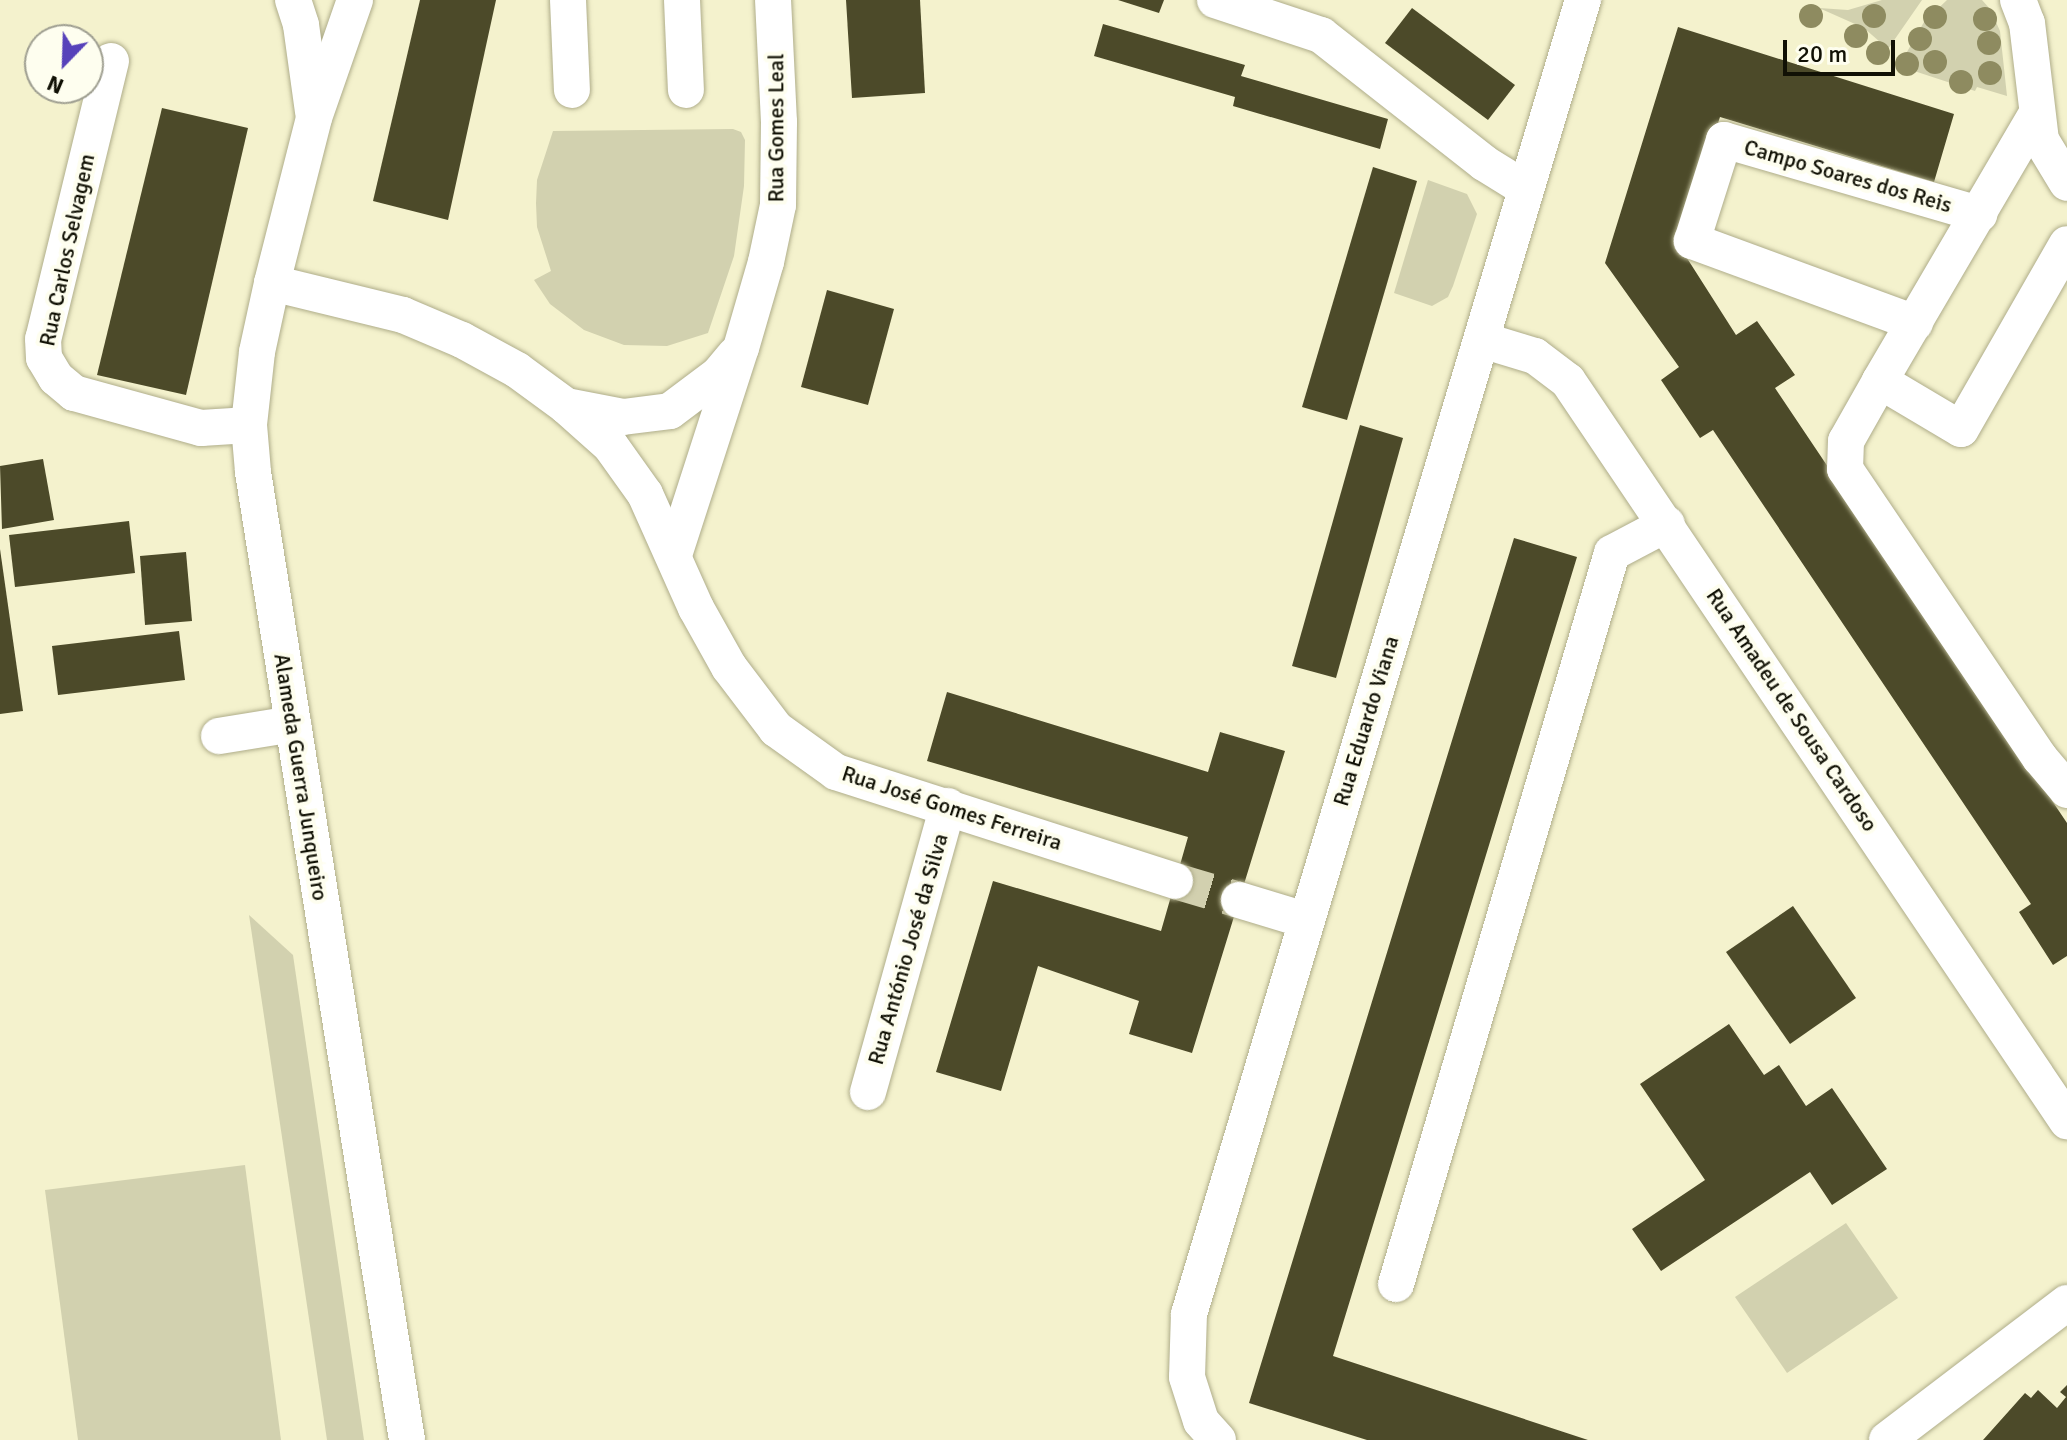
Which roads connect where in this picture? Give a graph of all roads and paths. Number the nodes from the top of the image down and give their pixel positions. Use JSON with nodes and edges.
{"nodes":[{"id":1,"x":293,"y":0,"type":"edge"},
{"id":2,"x":355,"y":0,"type":"edge"},
{"id":3,"x":568,"y":0,"type":"edge"},
{"id":4,"x":682,"y":0,"type":"edge"},
{"id":5,"x":773,"y":0,"type":"edge"},
{"id":6,"x":1215,"y":0,"type":"edge"},
{"id":7,"x":1583,"y":0,"type":"edge"},
{"id":8,"x":2018,"y":0,"type":"edge"},
{"id":9,"x":1255,"y":6,"type":"edge"},
{"id":10,"x":111,"y":61,"type":"dead end"},
{"id":11,"x":572,"y":90,"type":"dead end"},
{"id":12,"x":686,"y":90,"type":"dead end"},
{"id":13,"x":2037,"y":113,"type":"junction"},
{"id":14,"x":314,"y":118,"type":"junction"},
{"id":15,"x":2067,"y":183,"type":"edge"},
{"id":16,"x":1526,"y":189,"type":"junction"},
{"id":17,"x":1979,"y":214,"type":"junction"},
{"id":18,"x":2067,"y":244,"type":"edge"},
{"id":19,"x":272,"y":283,"type":"junction"},
{"id":20,"x":1915,"y":323,"type":"junction"},
{"id":21,"x":1482,"y":340,"type":"junction"},
{"id":22,"x":741,"y":348,"type":"junction"},
{"id":23,"x":1880,"y":381,"type":"junction"},
{"id":24,"x":566,"y":406,"type":"junction"},
{"id":25,"x":249,"y":425,"type":"junction"},
{"id":26,"x":1667,"y":524,"type":"junction"},
{"id":27,"x":674,"y":555,"type":"junction"},
{"id":28,"x":293,"y":724,"type":"junction"},
{"id":29,"x":219,"y":736,"type":"dead end"},
{"id":30,"x":2067,"y":790,"type":"edge"},
{"id":31,"x":948,"y":806,"type":"junction"},
{"id":32,"x":1175,"y":881,"type":"tunnel mouth"},
{"id":33,"x":1239,"y":900,"type":"tunnel mouth"},
{"id":34,"x":1305,"y":920,"type":"junction"},
{"id":35,"x":868,"y":1092,"type":"dead end"},
{"id":36,"x":2067,"y":1121,"type":"edge"},
{"id":37,"x":1396,"y":1284,"type":"dead end"},
{"id":38,"x":2067,"y":1303,"type":"edge"},
{"id":39,"x":407,"y":1440,"type":"edge"},
{"id":40,"x":1218,"y":1440,"type":"edge"},
{"id":41,"x":1887,"y":1440,"type":"edge"}],
"edges":[{"from":1,"to":14,"type":"street","name":"Alameda Guerra Junqueiro"},
{"from":2,"to":14,"type":"street","name":"Alameda Guerra Junqueiro"},
{"from":3,"to":11,"type":"street"},
{"from":4,"to":12,"type":"street"},
{"from":5,"to":22,"type":"street","name":"Rua Gomes Leal"},
{"from":6,"to":9,"type":"street"},
{"from":7,"to":16,"type":"street","name":"Rua Eduardo Viana"},
{"from":8,"to":13,"type":"street"},
{"from":9,"to":16,"type":"street"},
{"from":10,"to":25,"type":"street","name":"Rua Carlos Selvagem"},
{"from":13,"to":15,"type":"street"},
{"from":13,"to":17,"type":"street","name":"Campo Soares dos Reis"},
{"from":14,"to":19,"type":"street","name":"Alameda Guerra Junqueiro"},
{"from":16,"to":21,"type":"street","name":"Rua Eduardo Viana"},
{"from":17,"to":20,"type":"street","name":"Campo Soares dos Reis"},
{"from":17,"to":20,"type":"street","name":"Campo Soares dos Reis"},
{"from":18,"to":23,"type":"street"},
{"from":19,"to":24,"type":"street","name":"Rua José Gomes Ferreira"},
{"from":19,"to":25,"type":"street","name":"Alameda Guerra Junqueiro"},
{"from":20,"to":23,"type":"street","name":"Campo Soares dos Reis"},
{"from":21,"to":26,"type":"street","name":"Rua Amadeu de Sousa Cardoso"},
{"from":21,"to":34,"type":"street","name":"Rua Eduardo Viana"},
{"from":22,"to":24,"type":"street","name":"Rua Gomes Leal"},
{"from":22,"to":27,"type":"street","name":"Rua Gomes Leal"},
{"from":23,"to":30,"type":"street","name":"Campo Soares dos Reis"},
{"from":24,"to":27,"type":"street","name":"Rua José Gomes Ferreira"},
{"from":25,"to":28,"type":"street","name":"Alameda Guerra Junqueiro"},
{"from":26,"to":36,"type":"street","name":"Rua Amadeu de Sousa Cardoso"},
{"from":26,"to":37,"type":"street"},
{"from":27,"to":31,"type":"street","name":"Rua José Gomes Ferreira"},
{"from":28,"to":29,"type":"street"},
{"from":28,"to":39,"type":"street","name":"Alameda Guerra Junqueiro"},
{"from":31,"to":32,"type":"street","name":"Rua José Gomes Ferreira"},
{"from":31,"to":35,"type":"street","name":"Rua António José da Silva"},
{"from":33,"to":34,"type":"street"},
{"from":34,"to":40,"type":"street","name":"Rua Eduardo Viana"},
{"from":38,"to":41,"type":"street"}]}
